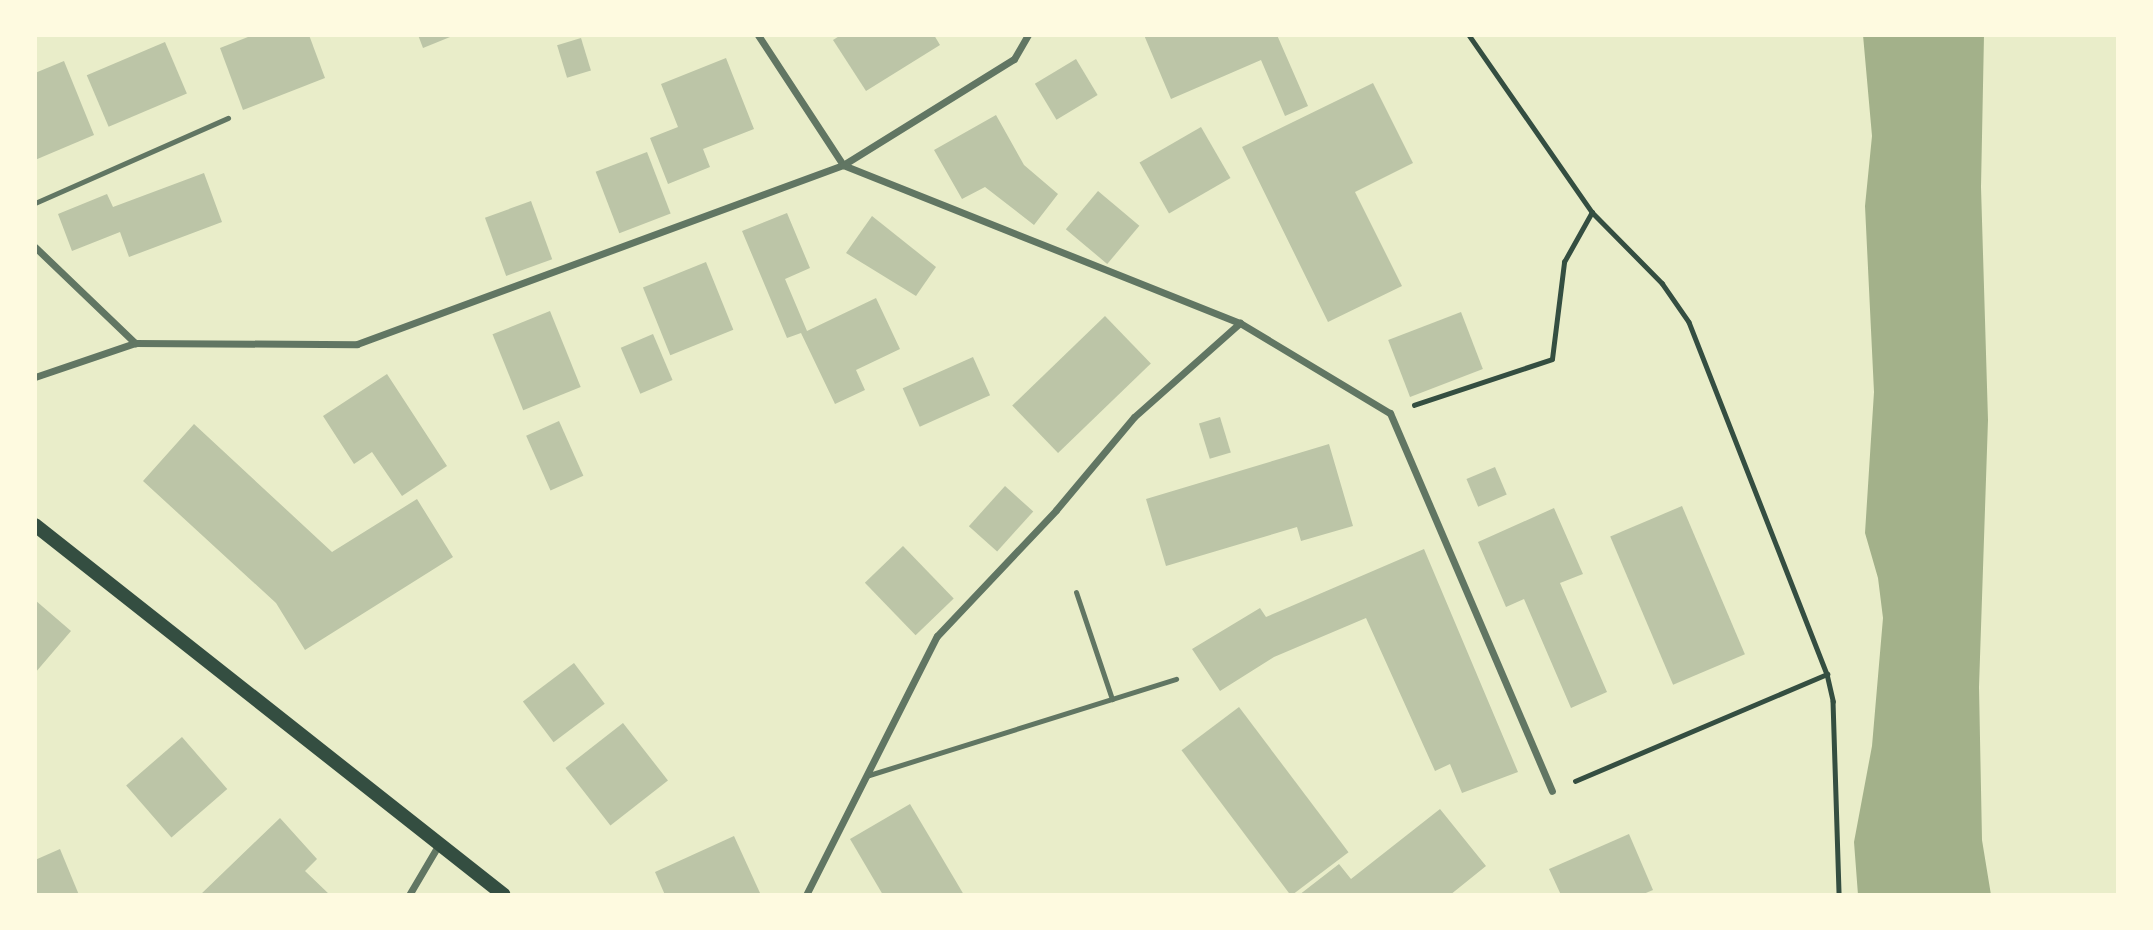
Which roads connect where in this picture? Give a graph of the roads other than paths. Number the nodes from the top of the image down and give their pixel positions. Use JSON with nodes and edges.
{"nodes":[{"id":1,"x":758,"y":35,"type":"edge"},
{"id":2,"x":1028,"y":35,"type":"edge"},
{"id":3,"x":228,"y":118,"type":"dead end"},
{"id":4,"x":843,"y":165,"type":"junction"},
{"id":5,"x":35,"y":203,"type":"edge"},
{"id":6,"x":35,"y":247,"type":"edge"},
{"id":7,"x":1240,"y":323,"type":"junction"},
{"id":8,"x":135,"y":342,"type":"junction"},
{"id":9,"x":35,"y":377,"type":"edge"},
{"id":10,"x":35,"y":526,"type":"edge"},
{"id":11,"x":1076,"y":592,"type":"dead end"},
{"id":12,"x":1176,"y":678,"type":"dead end"},
{"id":13,"x":1112,"y":699,"type":"junction"},
{"id":14,"x":866,"y":776,"type":"junction"},
{"id":15,"x":1552,"y":791,"type":"road end"},
{"id":16,"x":439,"y":844,"type":"junction"},
{"id":17,"x":409,"y":895,"type":"edge"},
{"id":18,"x":505,"y":895,"type":"edge"},
{"id":19,"x":806,"y":895,"type":"edge"}],
"edges":[{"from":1,"to":4,"type":"street"},
{"from":2,"to":4,"type":"street"},
{"from":3,"to":5,"type":"lane"},
{"from":4,"to":7,"type":"street"},
{"from":4,"to":8,"type":"street"},
{"from":6,"to":8,"type":"street"},
{"from":7,"to":14,"type":"street"},
{"from":7,"to":15,"type":"street"},
{"from":8,"to":9,"type":"street"},
{"from":10,"to":16,"type":"main road"},
{"from":11,"to":13,"type":"lane"},
{"from":12,"to":13,"type":"lane"},
{"from":13,"to":14,"type":"lane"},
{"from":14,"to":19,"type":"street"},
{"from":16,"to":17,"type":"street"},
{"from":16,"to":18,"type":"main road"}]}
